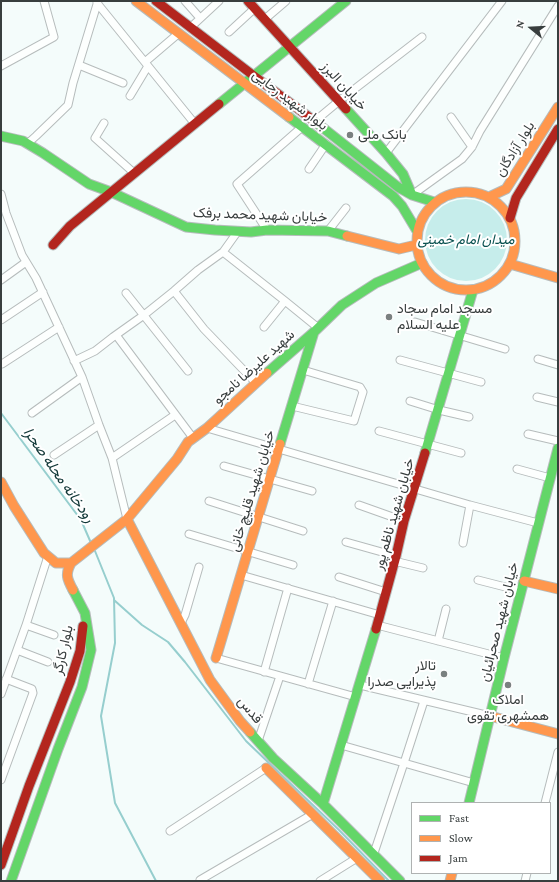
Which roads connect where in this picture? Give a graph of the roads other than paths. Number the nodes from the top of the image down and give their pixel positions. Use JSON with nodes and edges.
{"nodes":[{"id":1,"x":44,"y":1,"type":"edge"},
{"id":2,"x":136,"y":1,"type":"edge"},
{"id":3,"x":156,"y":1,"type":"edge"},
{"id":4,"x":185,"y":1,"type":"edge"},
{"id":5,"x":219,"y":1,"type":"edge"},
{"id":6,"x":248,"y":1,"type":"edge"},
{"id":7,"x":286,"y":1,"type":"edge"},
{"id":8,"x":346,"y":1,"type":"edge"},
{"id":9,"x":502,"y":1,"type":"edge"},
{"id":10,"x":98,"y":2,"type":"edge"},
{"id":11,"x":558,"y":6,"type":"edge"},
{"id":12,"x":255,"y":8,"type":"junction"},
{"id":13,"x":200,"y":18,"type":"junction"},
{"id":14,"x":265,"y":19,"type":"junction"},
{"id":15,"x":191,"y":27,"type":"junction"},
{"id":16,"x":229,"y":32,"type":"dead end"},
{"id":17,"x":179,"y":33,"type":"junction"},
{"id":18,"x":422,"y":37,"type":"dead end"},
{"id":19,"x":290,"y":47,"type":"junction"},
{"id":20,"x":79,"y":64,"type":"junction"},
{"id":21,"x":146,"y":64,"type":"junction"},
{"id":22,"x":1,"y":66,"type":"edge"},
{"id":23,"x":254,"y":76,"type":"junction"},
{"id":24,"x":124,"y":82,"type":"dead end"},
{"id":25,"x":245,"y":84,"type":"junction"},
{"id":26,"x":130,"y":96,"type":"dead end"},
{"id":27,"x":339,"y":101,"type":"junction"},
{"id":28,"x":558,"y":107,"type":"edge"},
{"id":29,"x":452,"y":117,"type":"dead end"},
{"id":30,"x":315,"y":120,"type":"junction"},
{"id":31,"x":104,"y":123,"type":"dead end"},
{"id":32,"x":195,"y":124,"type":"junction"},
{"id":33,"x":302,"y":126,"type":"junction"},
{"id":34,"x":558,"y":129,"type":"edge"},
{"id":35,"x":1,"y":136,"type":"edge"},
{"id":36,"x":27,"y":144,"type":"junction"},
{"id":37,"x":326,"y":144,"type":"junction"},
{"id":38,"x":472,"y":147,"type":"junction"},
{"id":39,"x":386,"y":153,"type":"junction"},
{"id":40,"x":309,"y":169,"type":"dead end"},
{"id":41,"x":134,"y":173,"type":"junction"},
{"id":42,"x":111,"y":192,"type":"junction"},
{"id":43,"x":1,"y":194,"type":"edge"},
{"id":44,"x":412,"y":195,"type":"junction"},
{"id":45,"x":489,"y":197,"type":"junction"},
{"id":46,"x":434,"y":202,"type":"junction"},
{"id":47,"x":346,"y":208,"type":"dead end"},
{"id":48,"x":510,"y":218,"type":"junction"},
{"id":49,"x":267,"y":230,"type":"junction"},
{"id":50,"x":238,"y":231,"type":"junction"},
{"id":51,"x":328,"y":231,"type":"junction"},
{"id":52,"x":417,"y":231,"type":"junction"},
{"id":53,"x":53,"y":244,"type":"dead end"},
{"id":54,"x":416,"y":245,"type":"junction"},
{"id":55,"x":223,"y":252,"type":"junction"},
{"id":56,"x":26,"y":262,"type":"junction"},
{"id":57,"x":422,"y":263,"type":"junction"},
{"id":58,"x":510,"y":264,"type":"junction"},
{"id":59,"x":558,"y":278,"type":"edge"},
{"id":60,"x":1,"y":280,"type":"edge"},
{"id":61,"x":474,"y":290,"type":"junction"},
{"id":62,"x":174,"y":291,"type":"junction"},
{"id":63,"x":43,"y":292,"type":"junction"},
{"id":64,"x":126,"y":293,"type":"dead end"},
{"id":65,"x":285,"y":301,"type":"junction"},
{"id":66,"x":144,"y":315,"type":"junction"},
{"id":67,"x":1,"y":320,"type":"edge"},
{"id":68,"x":415,"y":322,"type":"dead end"},
{"id":69,"x":59,"y":327,"type":"junction"},
{"id":70,"x":264,"y":327,"type":"dead end"},
{"id":71,"x":316,"y":330,"type":"junction"},
{"id":72,"x":116,"y":334,"type":"junction"},
{"id":73,"x":460,"y":335,"type":"junction"},
{"id":74,"x":505,"y":349,"type":"dead end"},
{"id":75,"x":538,"y":359,"type":"dead end"},
{"id":76,"x":400,"y":360,"type":"dead end"},
{"id":77,"x":74,"y":361,"type":"junction"},
{"id":78,"x":2,"y":364,"type":"dead end"},
{"id":79,"x":558,"y":365,"type":"edge"},
{"id":80,"x":303,"y":370,"type":"junction"},
{"id":81,"x":188,"y":371,"type":"dead end"},
{"id":82,"x":449,"y":373,"type":"junction"},
{"id":83,"x":82,"y":377,"type":"junction"},
{"id":84,"x":481,"y":382,"type":"dead end"},
{"id":85,"x":256,"y":383,"type":"junction"},
{"id":86,"x":537,"y":397,"type":"dead end"},
{"id":87,"x":410,"y":401,"type":"dead end"},
{"id":88,"x":558,"y":402,"type":"edge"},
{"id":89,"x":292,"y":406,"type":"junction"},
{"id":90,"x":438,"y":410,"type":"junction"},
{"id":91,"x":32,"y":413,"type":"dead end"},
{"id":92,"x":175,"y":415,"type":"junction"},
{"id":93,"x":468,"y":417,"type":"dead end"},
{"id":94,"x":99,"y":425,"type":"junction"},
{"id":95,"x":207,"y":428,"type":"junction"},
{"id":96,"x":379,"y":431,"type":"dead end"},
{"id":97,"x":528,"y":434,"type":"dead end"},
{"id":98,"x":192,"y":438,"type":"junction"},
{"id":99,"x":428,"y":444,"type":"junction"},
{"id":100,"x":558,"y":448,"type":"edge"},
{"id":101,"x":279,"y":449,"type":"junction"},
{"id":102,"x":462,"y":453,"type":"dead end"},
{"id":103,"x":54,"y":456,"type":"dead end"},
{"id":104,"x":112,"y":458,"type":"junction"},
{"id":105,"x":224,"y":466,"type":"dead end"},
{"id":106,"x":517,"y":469,"type":"dead end"},
{"id":107,"x":550,"y":478,"type":"junction"},
{"id":108,"x":270,"y":479,"type":"junction"},
{"id":109,"x":1,"y":482,"type":"edge"},
{"id":110,"x":415,"y":488,"type":"junction"},
{"id":111,"x":312,"y":491,"type":"dead end"},
{"id":112,"x":209,"y":501,"type":"dead end"},
{"id":113,"x":359,"y":505,"type":"dead end"},
{"id":114,"x":470,"y":505,"type":"junction"},
{"id":115,"x":259,"y":517,"type":"junction"},
{"id":116,"x":127,"y":519,"type":"junction"},
{"id":117,"x":404,"y":521,"type":"junction"},
{"id":118,"x":538,"y":523,"type":"junction"},
{"id":119,"x":303,"y":530,"type":"dead end"},
{"id":120,"x":189,"y":534,"type":"dead end"},
{"id":121,"x":346,"y":542,"type":"dead end"},
{"id":122,"x":463,"y":543,"type":"dead end"},
{"id":123,"x":248,"y":552,"type":"junction"},
{"id":124,"x":48,"y":556,"type":"junction"},
{"id":125,"x":395,"y":559,"type":"junction"},
{"id":126,"x":71,"y":563,"type":"junction"},
{"id":127,"x":293,"y":565,"type":"dead end"},
{"id":128,"x":199,"y":567,"type":"dead end"},
{"id":129,"x":423,"y":568,"type":"dead end"},
{"id":130,"x":241,"y":575,"type":"junction"},
{"id":131,"x":339,"y":577,"type":"dead end"},
{"id":132,"x":478,"y":580,"type":"dead end"},
{"id":133,"x":524,"y":581,"type":"junction"},
{"id":134,"x":288,"y":588,"type":"junction"},
{"id":135,"x":558,"y":589,"type":"edge"},
{"id":136,"x":521,"y":591,"type":"junction"},
{"id":137,"x":386,"y":592,"type":"junction"},
{"id":138,"x":333,"y":601,"type":"junction"},
{"id":139,"x":446,"y":609,"type":"dead end"},
{"id":140,"x":85,"y":614,"type":"junction"},
{"id":141,"x":380,"y":615,"type":"junction"},
{"id":142,"x":181,"y":623,"type":"junction"},
{"id":143,"x":26,"y":625,"type":"junction"},
{"id":144,"x":377,"y":626,"type":"junction"},
{"id":145,"x":54,"y":635,"type":"dead end"},
{"id":146,"x":438,"y":641,"type":"junction"},
{"id":147,"x":17,"y":650,"type":"junction"},
{"id":148,"x":216,"y":658,"type":"joint"},
{"id":149,"x":504,"y":658,"type":"junction"},
{"id":150,"x":48,"y":662,"type":"dead end"},
{"id":151,"x":264,"y":672,"type":"junction"},
{"id":152,"x":280,"y":676,"type":"junction"},
{"id":153,"x":6,"y":679,"type":"junction"},
{"id":154,"x":308,"y":684,"type":"junction"},
{"id":155,"x":360,"y":685,"type":"junction"},
{"id":156,"x":1,"y":694,"type":"edge"},
{"id":157,"x":356,"y":697,"type":"junction"},
{"id":158,"x":424,"y":701,"type":"junction"},
{"id":159,"x":490,"y":716,"type":"junction"},
{"id":160,"x":558,"y":734,"type":"edge"},
{"id":161,"x":258,"y":741,"type":"junction"},
{"id":162,"x":341,"y":745,"type":"junction"},
{"id":163,"x":558,"y":752,"type":"edge"},
{"id":164,"x":404,"y":764,"type":"junction"},
{"id":165,"x":266,"y":768,"type":"joint"},
{"id":166,"x":1,"y":780,"type":"edge"},
{"id":167,"x":301,"y":783,"type":"junction"},
{"id":168,"x":474,"y":783,"type":"junction"},
{"id":169,"x":292,"y":793,"type":"junction"},
{"id":170,"x":469,"y":802,"type":"edge"},
{"id":171,"x":545,"y":802,"type":"edge"},
{"id":172,"x":323,"y":804,"type":"junction"},
{"id":173,"x":313,"y":814,"type":"junction"},
{"id":174,"x":170,"y":831,"type":"dead end"},
{"id":175,"x":1,"y":842,"type":"edge"},
{"id":176,"x":6,"y":850,"type":"junction"},
{"id":177,"x":374,"y":854,"type":"junction"},
{"id":178,"x":358,"y":858,"type":"junction"},
{"id":179,"x":1,"y":866,"type":"edge"},
{"id":180,"x":200,"y":880,"type":"dead end"},
{"id":181,"x":11,"y":881,"type":"edge"},
{"id":182,"x":320,"y":881,"type":"edge"},
{"id":183,"x":380,"y":881,"type":"edge"},
{"id":184,"x":400,"y":881,"type":"edge"}],
"edges":[{"from":1,"to":22,"type":"street"},
{"from":2,"to":17,"type":"main road","name":"بلوار شهید رجایی"},
{"from":3,"to":15,"type":"main road","name":"بلوار شهید رجایی"},
{"from":4,"to":13,"type":"street"},
{"from":5,"to":13,"type":"street"},
{"from":6,"to":12,"type":"main road","name":"خیابان البرز"},
{"from":7,"to":14,"type":"street"},
{"from":8,"to":19,"type":"main road"},
{"from":9,"to":39,"type":"street"},
{"from":10,"to":20,"type":"street"},
{"from":10,"to":21,"type":"street"},
{"from":11,"to":38,"type":"street"},
{"from":12,"to":14,"type":"main road","name":"خیابان البرز"},
{"from":12,"to":16,"type":"street"},
{"from":13,"to":15,"type":"street"},
{"from":14,"to":19,"type":"main road","name":"خیابان البرز"},
{"from":15,"to":23,"type":"main road","name":"بلوار شهید رجایی"},
{"from":17,"to":21,"type":"street"},
{"from":17,"to":25,"type":"main road","name":"بلوار شهید رجایی"},
{"from":18,"to":27,"type":"street"},
{"from":19,"to":23,"type":"main road"},
{"from":19,"to":27,"type":"main road","name":"خیابان البرز"},
{"from":20,"to":24,"type":"street"},
{"from":20,"to":36,"type":"street"},
{"from":21,"to":26,"type":"street"},
{"from":21,"to":32,"type":"street"},
{"from":23,"to":25,"type":"main road"},
{"from":23,"to":30,"type":"main road","name":"بلوار شهید رجایی"},
{"from":25,"to":32,"type":"main road"},
{"from":25,"to":33,"type":"main road","name":"بلوار شهید رجایی"},
{"from":27,"to":30,"type":"street"},
{"from":27,"to":39,"type":"main road","name":"خیابان البرز"},
{"from":28,"to":45,"type":"main road","name":"بلوار آزادگان"},
{"from":29,"to":38,"type":"street"},
{"from":30,"to":44,"type":"main road","name":"بلوار شهید رجایی"},
{"from":31,"to":41,"type":"street"},
{"from":32,"to":41,"type":"main road"},
{"from":33,"to":37,"type":"main road","name":"بلوار شهید رجایی"},
{"from":33,"to":49,"type":"street"},
{"from":34,"to":48,"type":"main road","name":"بلوار آزادگان"},
{"from":35,"to":36,"type":"main road","name":"خیابان شهید محمد برفک"},
{"from":36,"to":42,"type":"main road","name":"خیابان شهید محمد برفک"},
{"from":37,"to":40,"type":"street"},
{"from":37,"to":52,"type":"main road","name":"بلوار شهید رجایی"},
{"from":38,"to":44,"type":"street"},
{"from":39,"to":44,"type":"main road","name":"خیابان البرز"},
{"from":41,"to":42,"type":"main road"},
{"from":42,"to":50,"type":"main road","name":"خیابان شهید محمد برفک"},
{"from":42,"to":53,"type":"main road"},
{"from":43,"to":56,"type":"street"},
{"from":44,"to":46,"type":"main road","name":"بلوار شهید رجایی"},
{"from":45,"to":46,"type":"main road"},
{"from":45,"to":48,"type":"main road"},
{"from":46,"to":52,"type":"main road"},
{"from":47,"to":51,"type":"street"},
{"from":48,"to":58,"type":"main road"},
{"from":49,"to":50,"type":"main road","name":"خیابان شهید محمد برفک"},
{"from":49,"to":51,"type":"main road","name":"خیابان شهید محمد برفک"},
{"from":50,"to":55,"type":"street"},
{"from":51,"to":54,"type":"main road","name":"خیابان شهید محمد برفک"},
{"from":52,"to":54,"type":"main road"},
{"from":54,"to":57,"type":"main road"},
{"from":55,"to":62,"type":"street"},
{"from":55,"to":65,"type":"street"},
{"from":56,"to":60,"type":"street"},
{"from":56,"to":63,"type":"street"},
{"from":57,"to":61,"type":"main road"},
{"from":57,"to":71,"type":"main road","name":"شهید علیرضا نامجو"},
{"from":58,"to":59,"type":"main road"},
{"from":58,"to":61,"type":"main road"},
{"from":61,"to":73,"type":"main road","name":"خیابان شهید ناظم پور"},
{"from":62,"to":66,"type":"street"},
{"from":62,"to":85,"type":"street"},
{"from":63,"to":67,"type":"street"},
{"from":63,"to":69,"type":"street"},
{"from":64,"to":66,"type":"street"},
{"from":65,"to":70,"type":"street"},
{"from":65,"to":71,"type":"street"},
{"from":66,"to":72,"type":"street"},
{"from":66,"to":81,"type":"street"},
{"from":68,"to":73,"type":"street"},
{"from":69,"to":77,"type":"street"},
{"from":69,"to":78,"type":"street"},
{"from":71,"to":80,"type":"main road","name":"خیابان شهید قلیچ خانی"},
{"from":71,"to":85,"type":"main road","name":"شهید علیرضا نامجو"},
{"from":72,"to":77,"type":"street"},
{"from":72,"to":92,"type":"street"},
{"from":73,"to":74,"type":"street"},
{"from":73,"to":82,"type":"main road","name":"خیابان شهید ناظم پور"},
{"from":75,"to":79,"type":"street"},
{"from":76,"to":82,"type":"street"},
{"from":77,"to":83,"type":"street"},
{"from":80,"to":89,"type":"main road","name":"خیابان شهید قلیچ خانی"},
{"from":80,"to":89,"type":"street"},
{"from":82,"to":84,"type":"street"},
{"from":82,"to":90,"type":"main road","name":"خیابان شهید ناظم پور"},
{"from":83,"to":91,"type":"street"},
{"from":83,"to":94,"type":"street"},
{"from":85,"to":95,"type":"main road","name":"شهید علیرضا نامجو"},
{"from":86,"to":88,"type":"street"},
{"from":87,"to":90,"type":"street"},
{"from":89,"to":101,"type":"main road","name":"خیابان شهید قلیچ خانی"},
{"from":90,"to":93,"type":"street"},
{"from":90,"to":99,"type":"main road","name":"خیابان شهید ناظم پور"},
{"from":92,"to":98,"type":"street"},
{"from":92,"to":104,"type":"street"},
{"from":94,"to":103,"type":"street"},
{"from":94,"to":104,"type":"street"},
{"from":95,"to":98,"type":"main road","name":"شهید علیرضا نامجو"},
{"from":95,"to":101,"type":"street"},
{"from":96,"to":99,"type":"street"},
{"from":97,"to":100,"type":"street"},
{"from":98,"to":116,"type":"main road","name":"شهید علیرضا نامجو"},
{"from":99,"to":102,"type":"street"},
{"from":99,"to":110,"type":"main road","name":"خیابان شهید ناظم پور"},
{"from":100,"to":107,"type":"main road","name":"خیابان شهید صحرائیان"},
{"from":101,"to":108,"type":"main road","name":"خیابان شهید قلیچ خانی"},
{"from":101,"to":110,"type":"street"},
{"from":104,"to":116,"type":"street"},
{"from":105,"to":108,"type":"street"},
{"from":106,"to":107,"type":"street"},
{"from":107,"to":118,"type":"main road","name":"خیابان شهید صحرائیان"},
{"from":108,"to":111,"type":"street"},
{"from":108,"to":115,"type":"main road","name":"خیابان شهید قلیچ خانی"},
{"from":109,"to":124,"type":"main road"},
{"from":110,"to":114,"type":"street"},
{"from":110,"to":117,"type":"main road","name":"خیابان شهید ناظم پور"},
{"from":112,"to":115,"type":"street"},
{"from":113,"to":117,"type":"street"},
{"from":114,"to":118,"type":"street"},
{"from":114,"to":122,"type":"street"},
{"from":115,"to":119,"type":"street"},
{"from":115,"to":123,"type":"main road","name":"خیابان شهید قلیچ خانی"},
{"from":116,"to":126,"type":"main road","name":"شهید علیرضا نامجو"},
{"from":116,"to":142,"type":"main road","name":"قدس"},
{"from":117,"to":125,"type":"main road","name":"خیابان شهید ناظم پور"},
{"from":118,"to":133,"type":"main road","name":"خیابان شهید صحرائیان"},
{"from":120,"to":123,"type":"street"},
{"from":121,"to":125,"type":"street"},
{"from":123,"to":127,"type":"street"},
{"from":123,"to":130,"type":"main road","name":"خیابان شهید قلیچ خانی"},
{"from":124,"to":126,"type":"main road"},
{"from":124,"to":143,"type":"street"},
{"from":125,"to":129,"type":"street"},
{"from":125,"to":137,"type":"main road","name":"خیابان شهید ناظم پور"},
{"from":126,"to":140,"type":"main road"},
{"from":128,"to":142,"type":"street"},
{"from":130,"to":134,"type":"street"},
{"from":130,"to":148,"type":"main road","name":"خیابان شهید قلیچ خانی"},
{"from":131,"to":137,"type":"street"},
{"from":132,"to":136,"type":"street"},
{"from":133,"to":135,"type":"main road"},
{"from":133,"to":136,"type":"main road","name":"خیابان شهید صحرائیان"},
{"from":134,"to":138,"type":"street"},
{"from":134,"to":151,"type":"street"},
{"from":136,"to":149,"type":"main road","name":"خیابان شهید صحرائیان"},
{"from":137,"to":141,"type":"main road","name":"خیابان شهید ناظم پور"},
{"from":138,"to":141,"type":"street"},
{"from":138,"to":154,"type":"street"},
{"from":139,"to":146,"type":"street"},
{"from":140,"to":176,"type":"main road","name":"بلوار کارگر"},
{"from":140,"to":181,"type":"main road","name":"بلوار کارگر"},
{"from":141,"to":144,"type":"main road","name":"خیابان شهید ناظم پور"},
{"from":142,"to":161,"type":"main road","name":"قدس"},
{"from":143,"to":145,"type":"street"},
{"from":143,"to":147,"type":"street"},
{"from":144,"to":146,"type":"street"},
{"from":144,"to":155,"type":"main road","name":"خیابان شهید ناظم پور"},
{"from":146,"to":149,"type":"street"},
{"from":147,"to":150,"type":"street"},
{"from":147,"to":153,"type":"street"},
{"from":148,"to":151,"type":"street"},
{"from":149,"to":159,"type":"main road","name":"خیابان شهید صحرائیان"},
{"from":151,"to":152,"type":"street"},
{"from":152,"to":154,"type":"street"},
{"from":152,"to":161,"type":"street"},
{"from":153,"to":156,"type":"street"},
{"from":153,"to":166,"type":"street"},
{"from":154,"to":157,"type":"street"},
{"from":155,"to":157,"type":"main road","name":"خیابان شهید ناظم پور"},
{"from":155,"to":158,"type":"street"},
{"from":157,"to":162,"type":"main road","name":"خیابان شهید ناظم پور"},
{"from":158,"to":159,"type":"street"},
{"from":158,"to":164,"type":"street"},
{"from":159,"to":160,"type":"main road"},
{"from":159,"to":168,"type":"main road","name":"خیابان شهید صحرائیان"},
{"from":161,"to":167,"type":"main road","name":"قدس"},
{"from":162,"to":164,"type":"street"},
{"from":162,"to":172,"type":"main road","name":"خیابان شهید ناظم پور"},
{"from":163,"to":171,"type":"street"},
{"from":164,"to":168,"type":"street"},
{"from":164,"to":177,"type":"street"},
{"from":165,"to":169,"type":"main road"},
{"from":165,"to":174,"type":"street"},
{"from":167,"to":169,"type":"main road"},
{"from":167,"to":172,"type":"main road","name":"قدس"},
{"from":168,"to":170,"type":"main road","name":"خیابان شهید صحرائیان"},
{"from":169,"to":173,"type":"main road"},
{"from":172,"to":177,"type":"main road","name":"قدس"},
{"from":173,"to":178,"type":"main road"},
{"from":173,"to":180,"type":"street"},
{"from":175,"to":176,"type":"street"},
{"from":176,"to":179,"type":"main road","name":"بلوار کارگر"},
{"from":177,"to":184,"type":"main road","name":"قدس"},
{"from":178,"to":182,"type":"street"},
{"from":178,"to":183,"type":"main road"}]}
